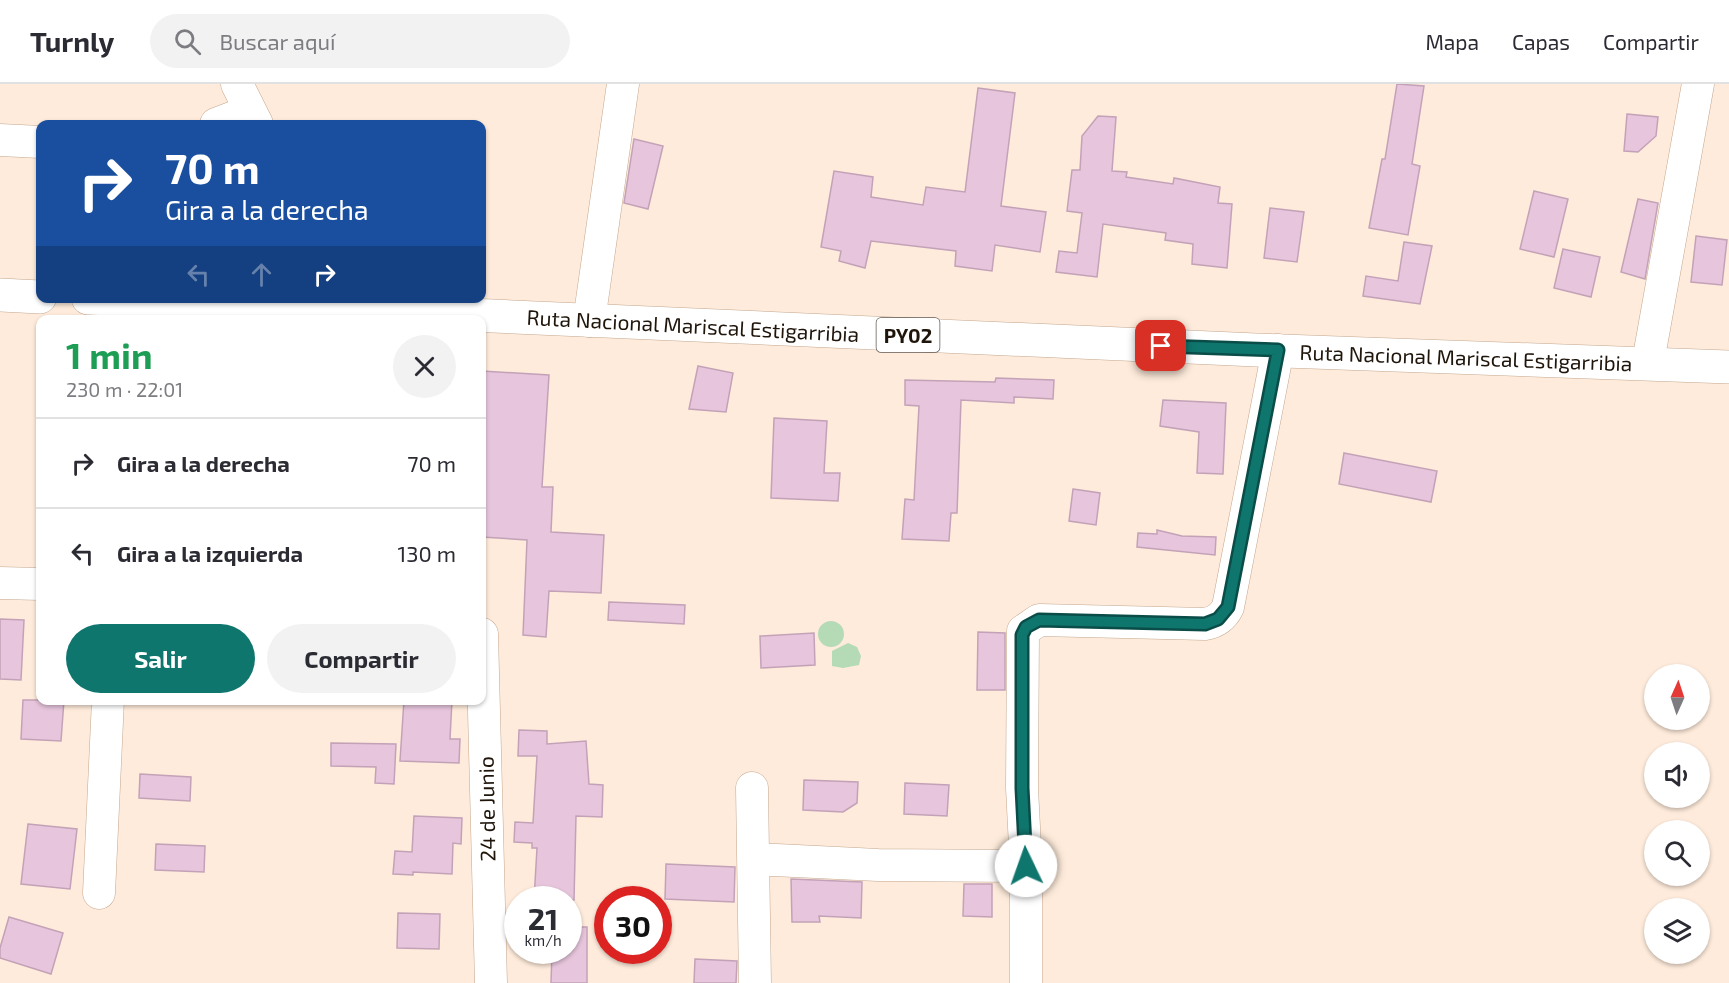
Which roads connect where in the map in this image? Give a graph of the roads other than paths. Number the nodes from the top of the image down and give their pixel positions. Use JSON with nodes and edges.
{"nodes":[{"id":1,"x":623,"y":84,"type":"edge"},
{"id":2,"x":1698,"y":84,"type":"edge"},
{"id":3,"x":248,"y":106,"type":"edge"},
{"id":4,"x":223,"y":120,"type":"edge"},
{"id":5,"x":0,"y":140,"type":"edge"},
{"id":6,"x":36,"y":142,"type":"edge"},
{"id":7,"x":0,"y":295,"type":"edge"},
{"id":8,"x":36,"y":297,"type":"edge"},
{"id":9,"x":208,"y":303,"type":"edge"},
{"id":10,"x":351,"y":309,"type":"edge"},
{"id":11,"x":470,"y":315,"type":"edge"},
{"id":12,"x":486,"y":316,"type":"edge"},
{"id":13,"x":589,"y":321,"type":"junction"},
{"id":14,"x":1278,"y":350,"type":"junction"},
{"id":15,"x":1648,"y":362,"type":"junction"},
{"id":16,"x":1729,"y":367,"type":"edge"},
{"id":17,"x":0,"y":583,"type":"edge"},
{"id":18,"x":36,"y":584,"type":"edge"},
{"id":19,"x":108,"y":705,"type":"edge"},
{"id":20,"x":484,"y":705,"type":"edge"},
{"id":21,"x":752,"y":788,"type":"dead end"},
{"id":22,"x":754,"y":859,"type":"junction"},
{"id":23,"x":1026,"y":866,"type":"junction"},
{"id":24,"x":99,"y":893,"type":"dead end"},
{"id":25,"x":490,"y":983,"type":"edge"},
{"id":26,"x":755,"y":983,"type":"edge"},
{"id":27,"x":1026,"y":983,"type":"edge"}],
"edges":[{"from":1,"to":13,"type":"street"},
{"from":2,"to":15,"type":"street"},
{"from":3,"to":4,"type":"street"},
{"from":5,"to":6,"type":"street"},
{"from":7,"to":8,"type":"main road"},
{"from":9,"to":10,"type":"main road","name":"Ruta Nacional Mariscal Estigarribia","number":"PY02"},
{"from":10,"to":11,"type":"main road","name":"Ruta Nacional Mariscal Estigarribia","number":"PY02"},
{"from":12,"to":13,"type":"main road","name":"Ruta Nacional Mariscal Estigarribia","number":"PY02"},
{"from":13,"to":14,"type":"main road","name":"Ruta Nacional Mariscal Estigarribia","number":"PY02"},
{"from":14,"to":15,"type":"main road","name":"Ruta Nacional Mariscal Estigarribia","number":"PY02"},
{"from":14,"to":23,"type":"street"},
{"from":15,"to":16,"type":"main road","name":"Ruta Nacional Mariscal Estigarribia","number":"PY02"},
{"from":17,"to":18,"type":"street"},
{"from":19,"to":24,"type":"street"},
{"from":20,"to":25,"type":"street","name":"24 de Junio"},
{"from":21,"to":22,"type":"street"},
{"from":22,"to":23,"type":"street"},
{"from":22,"to":26,"type":"street"},
{"from":23,"to":27,"type":"street"}]}
